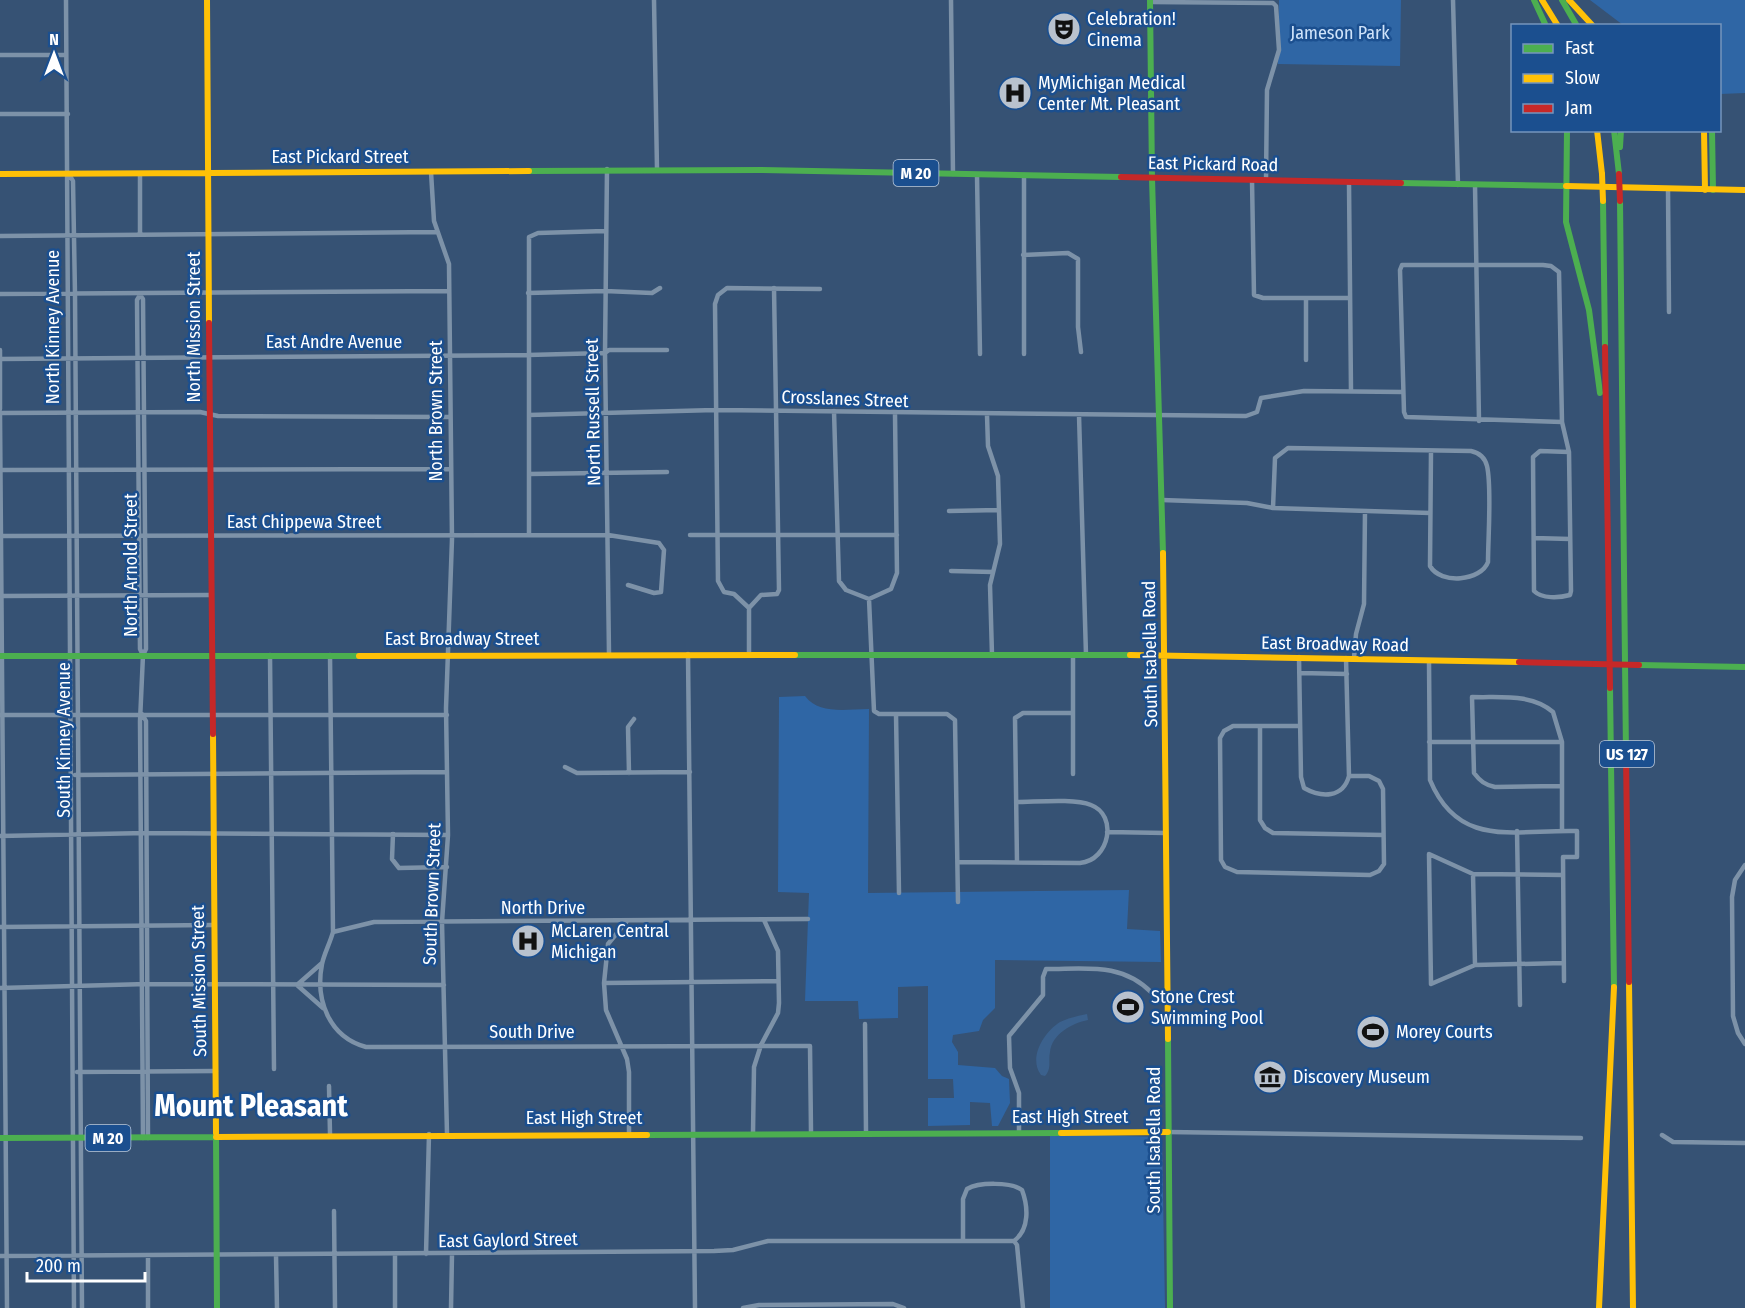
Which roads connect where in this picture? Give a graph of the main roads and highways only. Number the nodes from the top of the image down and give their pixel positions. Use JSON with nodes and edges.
{"nodes":[{"id":1,"x":207,"y":0,"type":"edge"},
{"id":2,"x":1534,"y":0,"type":"edge"},
{"id":3,"x":1542,"y":0,"type":"edge"},
{"id":4,"x":1562,"y":0,"type":"edge"},
{"id":5,"x":1569,"y":0,"type":"edge"},
{"id":6,"x":1150,"y":1,"type":"edge"},
{"id":7,"x":1545,"y":24,"type":"edge"},
{"id":8,"x":1557,"y":24,"type":"edge"},
{"id":9,"x":1576,"y":24,"type":"edge"},
{"id":10,"x":1591,"y":24,"type":"edge"},
{"id":11,"x":1567,"y":132,"type":"edge"},
{"id":12,"x":1597,"y":132,"type":"edge"},
{"id":13,"x":1614,"y":132,"type":"edge"},
{"id":14,"x":1621,"y":132,"type":"edge"},
{"id":15,"x":1704,"y":132,"type":"edge"},
{"id":16,"x":1712,"y":132,"type":"edge"},
{"id":17,"x":1618,"y":164,"type":"junction"},
{"id":18,"x":680,"y":169,"type":"joint"},
{"id":19,"x":208,"y":173,"type":"junction"},
{"id":20,"x":0,"y":174,"type":"edge"},
{"id":21,"x":1152,"y":178,"type":"junction"},
{"id":22,"x":1566,"y":186,"type":"junction"},
{"id":23,"x":1705,"y":190,"type":"junction"},
{"id":24,"x":1713,"y":190,"type":"junction"},
{"id":25,"x":1745,"y":190,"type":"edge"},
{"id":26,"x":1605,"y":436,"type":"junction"},
{"id":27,"x":211,"y":654,"type":"junction"},
{"id":28,"x":925,"y":654,"type":"joint"},
{"id":29,"x":1166,"y":655,"type":"junction"},
{"id":30,"x":1,"y":656,"type":"edge"},
{"id":31,"x":1745,"y":668,"type":"edge"},
{"id":32,"x":1168,"y":1132,"type":"junction"},
{"id":33,"x":216,"y":1137,"type":"junction"},
{"id":34,"x":3,"y":1138,"type":"edge"},
{"id":35,"x":217,"y":1308,"type":"edge"},
{"id":36,"x":1170,"y":1308,"type":"edge"},
{"id":37,"x":1599,"y":1308,"type":"edge"},
{"id":38,"x":1632,"y":1308,"type":"edge"}],
"edges":[{"from":1,"to":19,"type":"main road","name":"North Mission Street"},
{"from":2,"to":7,"type":"main road"},
{"from":3,"to":8,"type":"main road"},
{"from":4,"to":9,"type":"main road"},
{"from":5,"to":10,"type":"main road"},
{"from":6,"to":21,"type":"main road","name":"South Isabella Road"},
{"from":11,"to":22,"type":"main road"},
{"from":12,"to":26,"type":"main road","number":"US 127","bridge":true},
{"from":13,"to":17,"type":"main road","number":"US 127"},
{"from":14,"to":17,"type":"main road"},
{"from":15,"to":23,"type":"main road"},
{"from":16,"to":24,"type":"main road"},
{"from":17,"to":38,"type":"main road","number":"US 127","bridge":true},
{"from":18,"to":19,"type":"main road","name":"East Pickard Street","number":"M 20"},
{"from":18,"to":21,"type":"main road","name":"East Pickard Road","number":"M 20"},
{"from":19,"to":20,"type":"main road","name":"East Pickard Street"},
{"from":19,"to":27,"type":"main road","name":"North Mission Street"},
{"from":21,"to":22,"type":"main road","name":"East Pickard Road","number":"M 20"},
{"from":21,"to":29,"type":"main road","name":"South Isabella Road"},
{"from":22,"to":23,"type":"main road","name":"East Pickard Road","number":"M 20"},
{"from":22,"to":26,"type":"main road"},
{"from":23,"to":24,"type":"main road","name":"East Pickard Road","number":"M 20"},
{"from":24,"to":25,"type":"main road","name":"East Pickard Road","number":"M 20"},
{"from":26,"to":37,"type":"main road","number":"US 127"},
{"from":27,"to":28,"type":"main road","name":"East Broadway Street"},
{"from":27,"to":30,"type":"main road","name":"East Broadway Street"},
{"from":27,"to":33,"type":"main road","name":"South Mission Street"},
{"from":28,"to":29,"type":"main road","name":"East Broadway Road"},
{"from":29,"to":31,"type":"main road","name":"East Broadway Road","bridge":true},
{"from":29,"to":32,"type":"main road","name":"South Isabella Road"},
{"from":32,"to":33,"type":"main road","name":"East High Street"},
{"from":32,"to":36,"type":"main road","name":"South Isabella Road"},
{"from":33,"to":34,"type":"main road","name":"East High Street","number":"M 20"},
{"from":33,"to":35,"type":"main road","name":"South Mission Street"}]}
